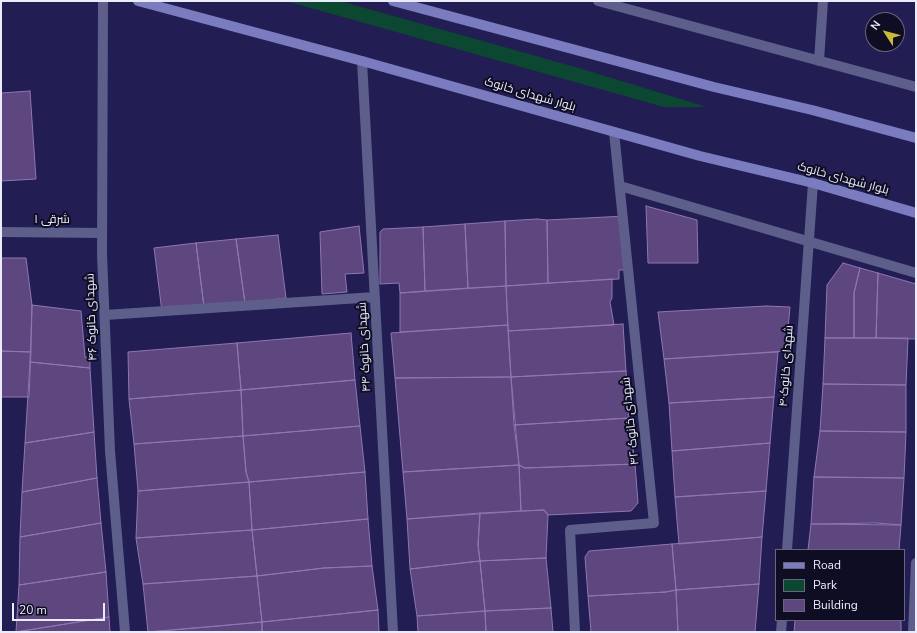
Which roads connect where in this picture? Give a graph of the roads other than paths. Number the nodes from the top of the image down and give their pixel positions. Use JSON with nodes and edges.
{"nodes":[{"id":1,"x":103,"y":1,"type":"edge"},
{"id":2,"x":138,"y":1,"type":"edge"},
{"id":3,"x":393,"y":1,"type":"edge"},
{"id":4,"x":598,"y":1,"type":"edge"},
{"id":5,"x":823,"y":1,"type":"edge"},
{"id":6,"x":362,"y":61,"type":"junction"},
{"id":7,"x":819,"y":61,"type":"junction"},
{"id":8,"x":916,"y":87,"type":"edge"},
{"id":9,"x":614,"y":132,"type":"junction"},
{"id":10,"x":916,"y":138,"type":"edge"},
{"id":11,"x":813,"y":183,"type":"junction"},
{"id":12,"x":620,"y":186,"type":"junction"},
{"id":13,"x":916,"y":213,"type":"edge"},
{"id":14,"x":1,"y":232,"type":"edge"},
{"id":15,"x":102,"y":233,"type":"junction"},
{"id":16,"x":808,"y":242,"type":"junction"},
{"id":17,"x":916,"y":273,"type":"edge"},
{"id":18,"x":375,"y":298,"type":"junction"},
{"id":19,"x":105,"y":315,"type":"junction"},
{"id":20,"x":787,"y":549,"type":"edge"},
{"id":21,"x":916,"y":563,"type":"edge"},
{"id":22,"x":782,"y":621,"type":"edge"},
{"id":23,"x":125,"y":632,"type":"edge"},
{"id":24,"x":393,"y":632,"type":"edge"},
{"id":25,"x":575,"y":632,"type":"edge"},
{"id":26,"x":781,"y":632,"type":"edge"},
{"id":27,"x":913,"y":632,"type":"edge"}],
"edges":[{"from":1,"to":15,"type":"street","name":"۴۶ شهدای خانوک"},
{"from":2,"to":6,"type":"main road","name":"بلوار شهدای خانوک"},
{"from":3,"to":10,"type":"main road"},
{"from":4,"to":7,"type":"street"},
{"from":5,"to":7,"type":"street"},
{"from":6,"to":9,"type":"main road","name":"بلوار شهدای خانوک"},
{"from":6,"to":18,"type":"street","name":"۴۴ شهدای خانوک"},
{"from":7,"to":8,"type":"street"},
{"from":9,"to":11,"type":"main road","name":"بلوار شهدای خانوک"},
{"from":9,"to":12,"type":"street","name":"شهدای خانوک ۴۲"},
{"from":11,"to":13,"type":"main road","name":"بلوار شهدای خانوک"},
{"from":11,"to":16,"type":"street","name":"شهدای خانوک۴۰"},
{"from":12,"to":16,"type":"street"},
{"from":12,"to":25,"type":"street","name":"شهدای خانوک ۴۲"},
{"from":14,"to":15,"type":"street","name":"شرقی ۱"},
{"from":15,"to":19,"type":"street","name":"۴۶ شهدای خانوک"},
{"from":16,"to":17,"type":"street"},
{"from":16,"to":20,"type":"street","name":"شهدای خانوک۴۰"},
{"from":18,"to":19,"type":"street"},
{"from":18,"to":24,"type":"street","name":"۴۴ شهدای خانوک"},
{"from":19,"to":23,"type":"street","name":"۴۶ شهدای خانوک"},
{"from":21,"to":27,"type":"street"},
{"from":22,"to":26,"type":"street"}]}
